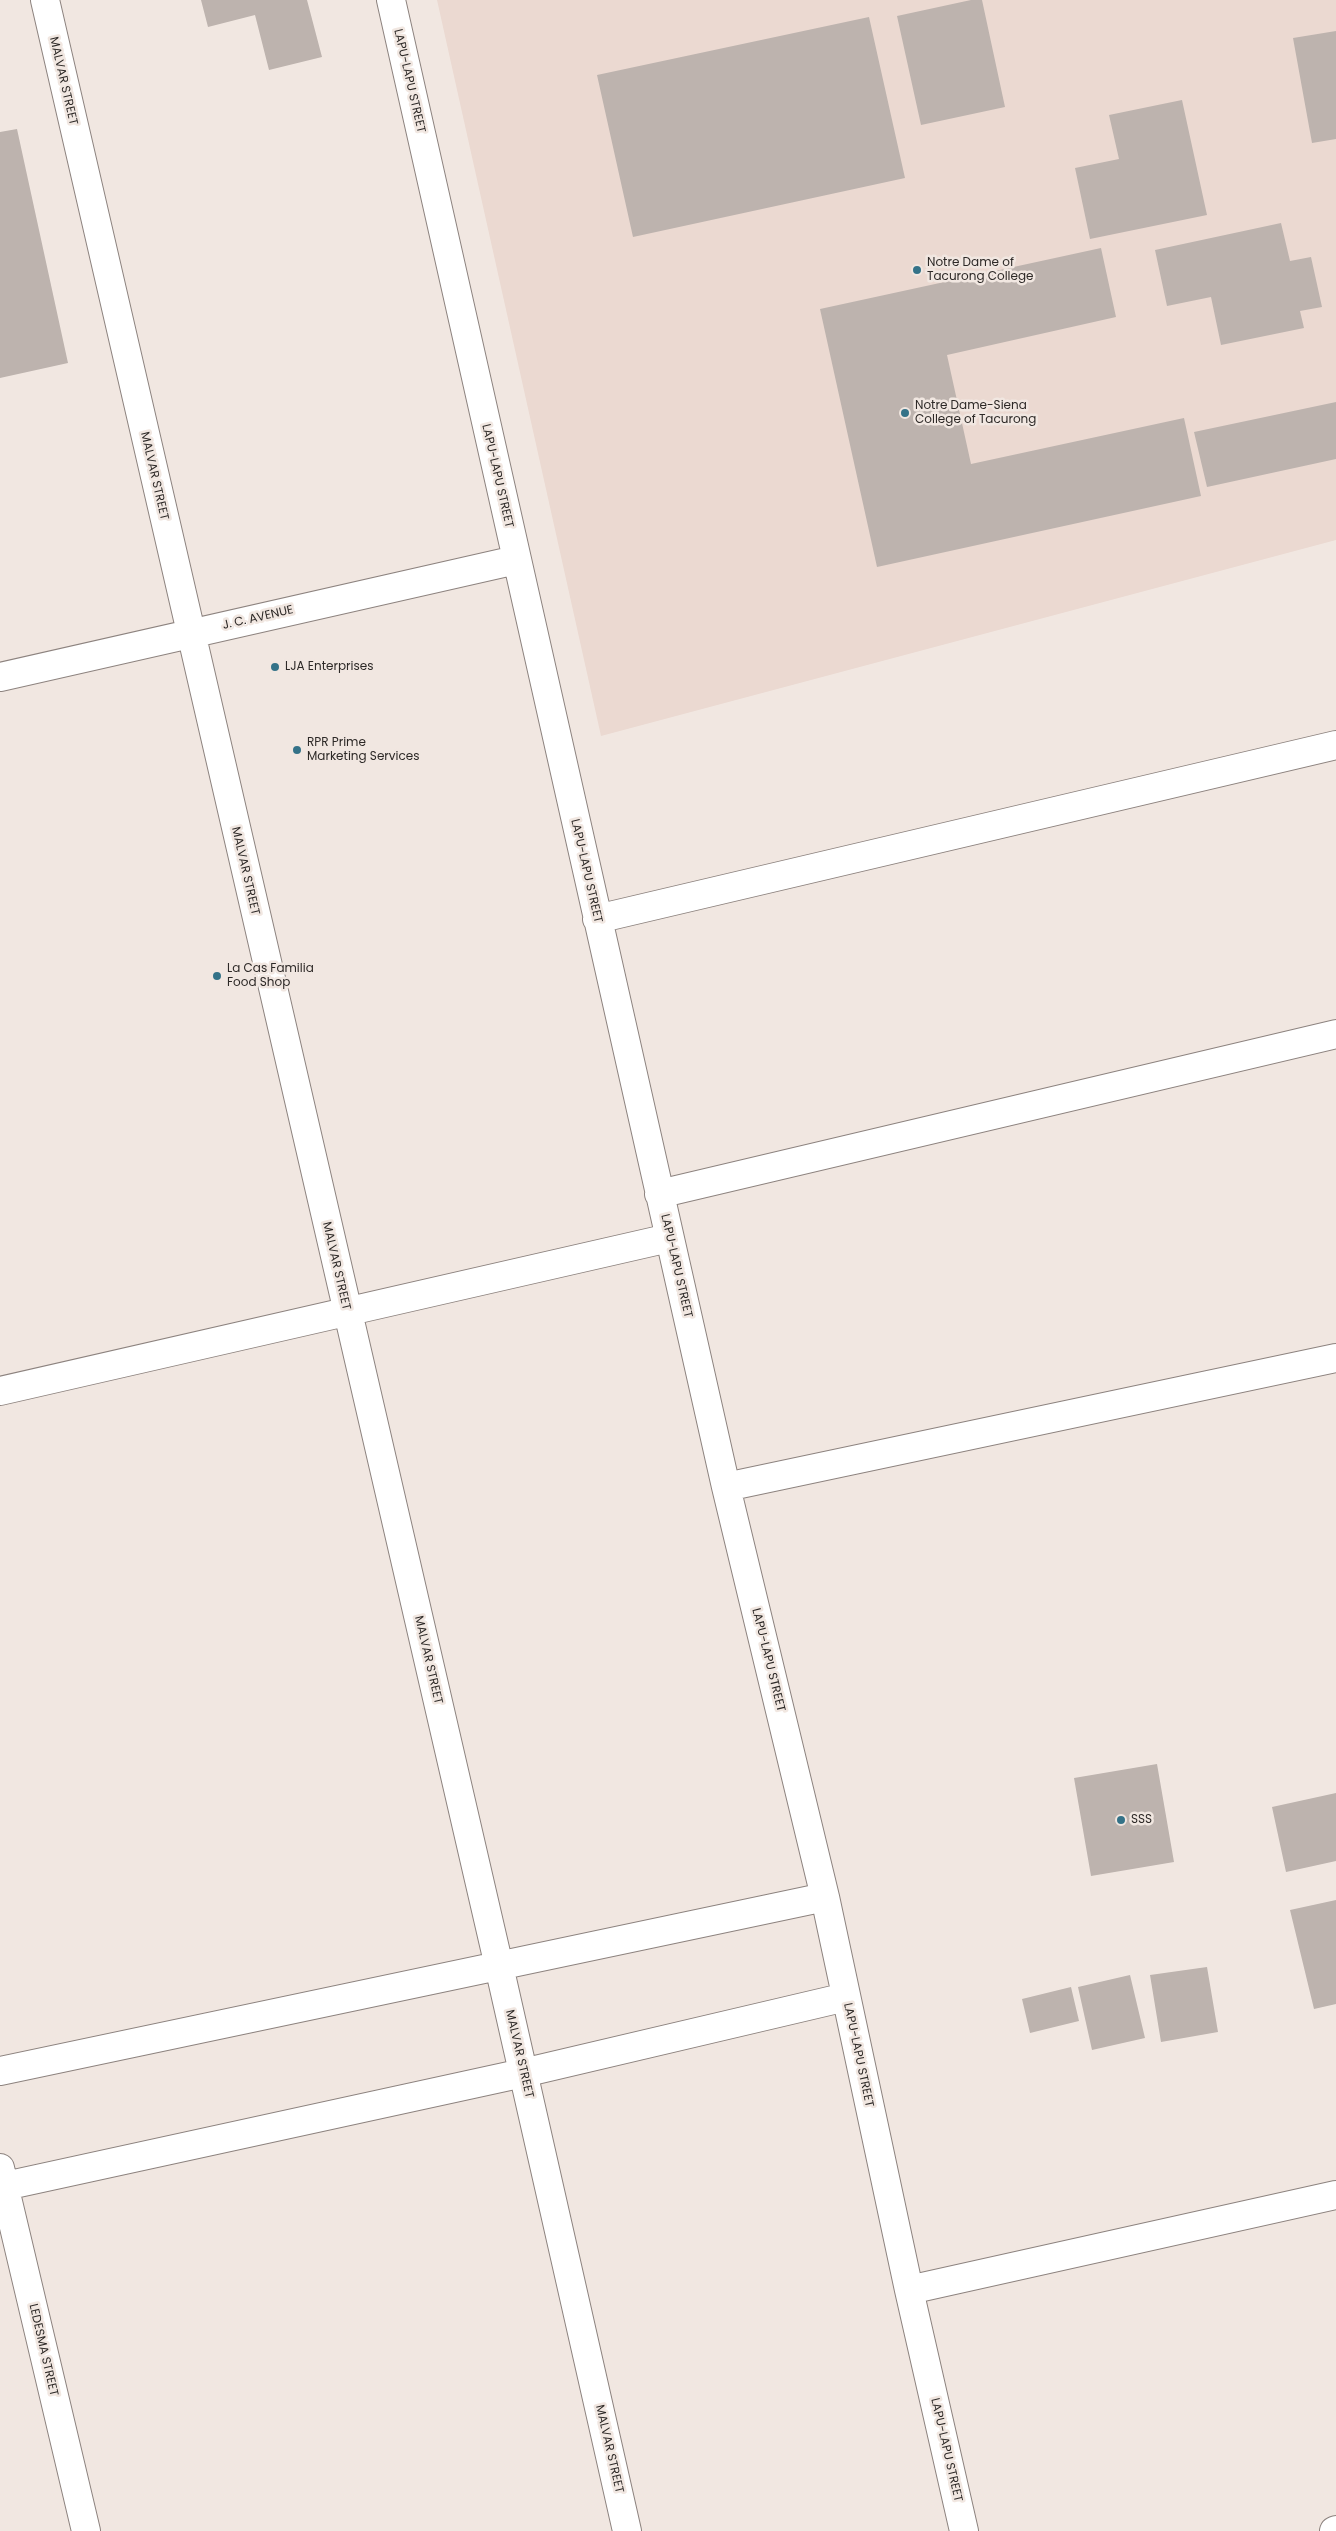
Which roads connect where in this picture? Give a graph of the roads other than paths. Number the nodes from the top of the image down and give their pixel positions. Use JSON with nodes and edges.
{"nodes":[{"id":1,"x":45,"y":0,"type":"edge"},
{"id":2,"x":391,"y":0,"type":"edge"},
{"id":3,"x":516,"y":560,"type":"junction"},
{"id":4,"x":190,"y":634,"type":"junction"},
{"id":5,"x":0,"y":677,"type":"edge"},
{"id":6,"x":1336,"y":745,"type":"edge"},
{"id":7,"x":597,"y":919,"type":"junction"},
{"id":8,"x":1336,"y":1034,"type":"edge"},
{"id":9,"x":659,"y":1194,"type":"junction"},
{"id":10,"x":669,"y":1238,"type":"junction"},
{"id":11,"x":346,"y":1312,"type":"junction"},
{"id":12,"x":1336,"y":1358,"type":"edge"},
{"id":13,"x":0,"y":1390,"type":"edge"},
{"id":14,"x":726,"y":1487,"type":"junction"},
{"id":15,"x":825,"y":1897,"type":"junction"},
{"id":16,"x":499,"y":1966,"type":"junction"},
{"id":17,"x":846,"y":1997,"type":"junction"},
{"id":18,"x":0,"y":2071,"type":"edge"},
{"id":19,"x":523,"y":2073,"type":"junction"},
{"id":20,"x":1,"y":2180,"type":"edge"},
{"id":21,"x":1336,"y":2195,"type":"edge"},
{"id":22,"x":909,"y":2290,"type":"junction"},
{"id":23,"x":86,"y":2531,"type":"edge"},
{"id":24,"x":627,"y":2531,"type":"edge"},
{"id":25,"x":964,"y":2531,"type":"edge"}],
"edges":[{"from":1,"to":4,"type":"street","name":"MALVAR STREET"},
{"from":2,"to":3,"type":"street","name":"LAPU-LAPU STREET"},
{"from":3,"to":4,"type":"street","name":"J. C. AVENUE"},
{"from":3,"to":7,"type":"street","name":"LAPU-LAPU STREET"},
{"from":4,"to":5,"type":"street","name":"J. C. AVENUE"},
{"from":4,"to":11,"type":"street","name":"MALVAR STREET"},
{"from":6,"to":7,"type":"street"},
{"from":7,"to":9,"type":"street","name":"LAPU-LAPU STREET"},
{"from":8,"to":9,"type":"street"},
{"from":9,"to":10,"type":"street","name":"LAPU-LAPU STREET"},
{"from":10,"to":11,"type":"street"},
{"from":10,"to":14,"type":"street","name":"LAPU-LAPU STREET"},
{"from":11,"to":13,"type":"street"},
{"from":11,"to":16,"type":"street","name":"MALVAR STREET"},
{"from":12,"to":14,"type":"street"},
{"from":14,"to":15,"type":"street","name":"LAPU-LAPU STREET"},
{"from":15,"to":16,"type":"street"},
{"from":15,"to":17,"type":"street","name":"LAPU-LAPU STREET"},
{"from":16,"to":18,"type":"street"},
{"from":16,"to":19,"type":"street","name":"MALVAR STREET"},
{"from":17,"to":19,"type":"street"},
{"from":17,"to":22,"type":"street","name":"LAPU-LAPU STREET"},
{"from":19,"to":20,"type":"street"},
{"from":19,"to":24,"type":"street","name":"MALVAR STREET"},
{"from":20,"to":23,"type":"street","name":"LEDESMA STREET"},
{"from":21,"to":22,"type":"street"},
{"from":22,"to":25,"type":"street","name":"LAPU-LAPU STREET"}]}
